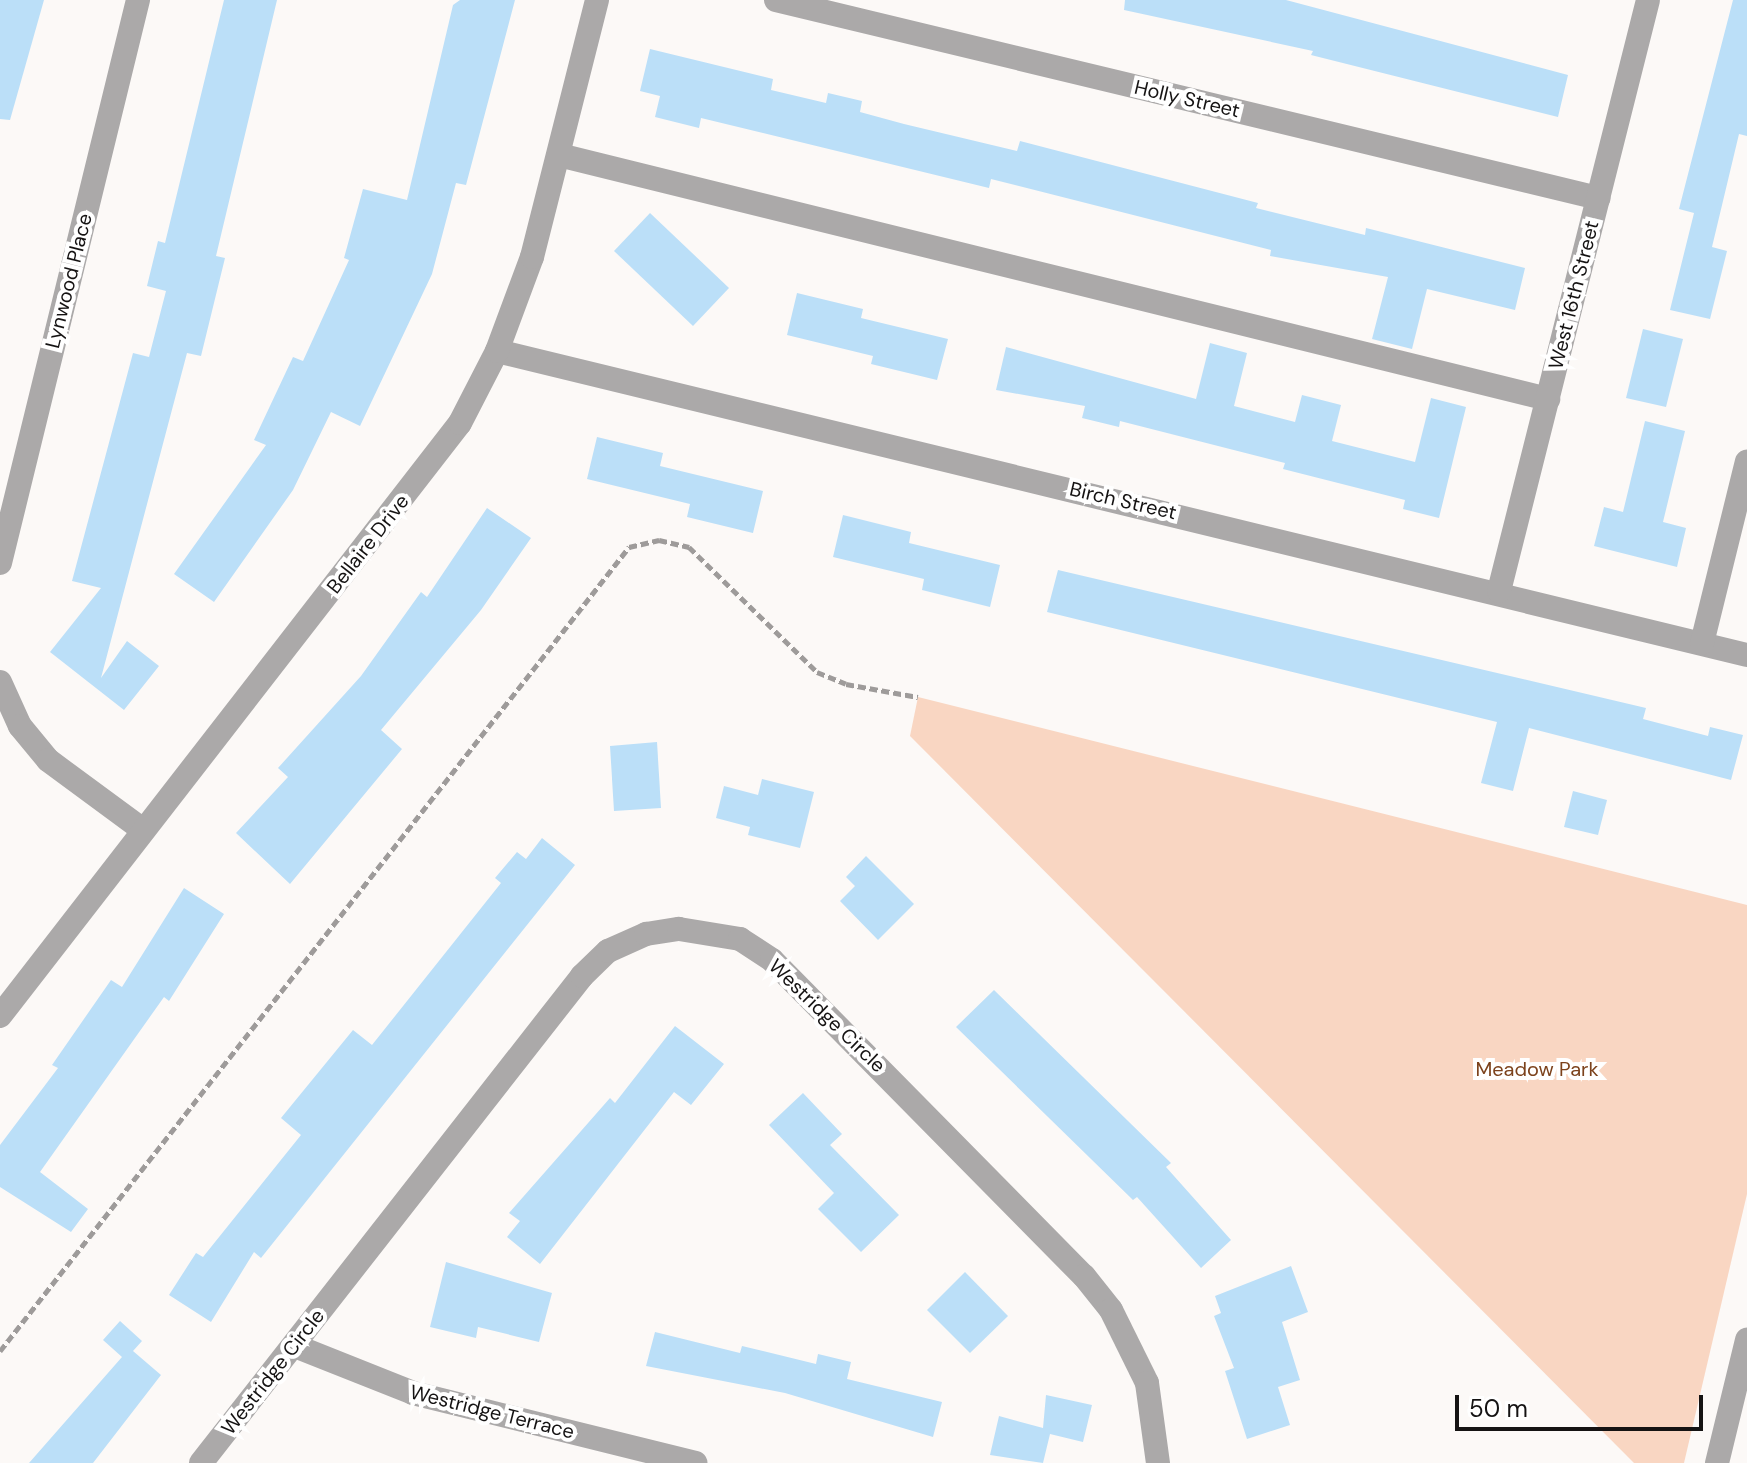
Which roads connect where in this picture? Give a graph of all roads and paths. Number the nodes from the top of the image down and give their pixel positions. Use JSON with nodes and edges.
{"nodes":[{"id":1,"x":138,"y":0,"type":"edge"},
{"id":2,"x":597,"y":0,"type":"edge"},
{"id":3,"x":776,"y":0,"type":"edge"},
{"id":4,"x":1640,"y":2,"type":"edge"},
{"id":5,"x":559,"y":155,"type":"junction"},
{"id":6,"x":1598,"y":198,"type":"junction"},
{"id":7,"x":497,"y":351,"type":"junction"},
{"id":8,"x":1548,"y":399,"type":"junction"},
{"id":9,"x":1747,"y":461,"type":"edge"},
{"id":10,"x":0,"y":563,"type":"edge"},
{"id":11,"x":1499,"y":591,"type":"junction"},
{"id":12,"x":1702,"y":643,"type":"junction"},
{"id":13,"x":1747,"y":655,"type":"edge"},
{"id":14,"x":0,"y":682,"type":"edge"},
{"id":15,"x":918,"y":697,"type":"dead end"},
{"id":16,"x":143,"y":830,"type":"junction"},
{"id":17,"x":0,"y":1016,"type":"edge"},
{"id":18,"x":1747,"y":1340,"type":"edge"},
{"id":19,"x":295,"y":1346,"type":"junction"},
{"id":20,"x":0,"y":1351,"type":"edge"},
{"id":21,"x":201,"y":1463,"type":"edge"},
{"id":22,"x":695,"y":1463,"type":"edge"},
{"id":23,"x":1158,"y":1463,"type":"edge"},
{"id":24,"x":1717,"y":1463,"type":"edge"}],
"edges":[{"from":1,"to":10,"type":"street","name":"Lynwood Place"},
{"from":2,"to":5,"type":"street","name":"Bellaire Drive"},
{"from":3,"to":6,"type":"street","name":"Holly Street"},
{"from":4,"to":6,"type":"street","name":"West 16th Street"},
{"from":5,"to":7,"type":"street","name":"Bellaire Drive"},
{"from":5,"to":8,"type":"street"},
{"from":6,"to":8,"type":"street","name":"West 16th Street"},
{"from":7,"to":11,"type":"street","name":"Birch Street"},
{"from":7,"to":16,"type":"street","name":"Bellaire Drive"},
{"from":8,"to":11,"type":"street","name":"West 16th Street"},
{"from":9,"to":12,"type":"street"},
{"from":11,"to":12,"type":"street","name":"Birch Street"},
{"from":12,"to":13,"type":"street","name":"Birch Street"},
{"from":14,"to":16,"type":"street"},
{"from":15,"to":20,"type":"path"},
{"from":16,"to":17,"type":"street","name":"Bellaire Drive"},
{"from":18,"to":24,"type":"street"},
{"from":19,"to":21,"type":"street","name":"Westridge Circle"},
{"from":19,"to":22,"type":"street","name":"Westridge Terrace"},
{"from":19,"to":23,"type":"street","name":"Westridge Circle"}]}
